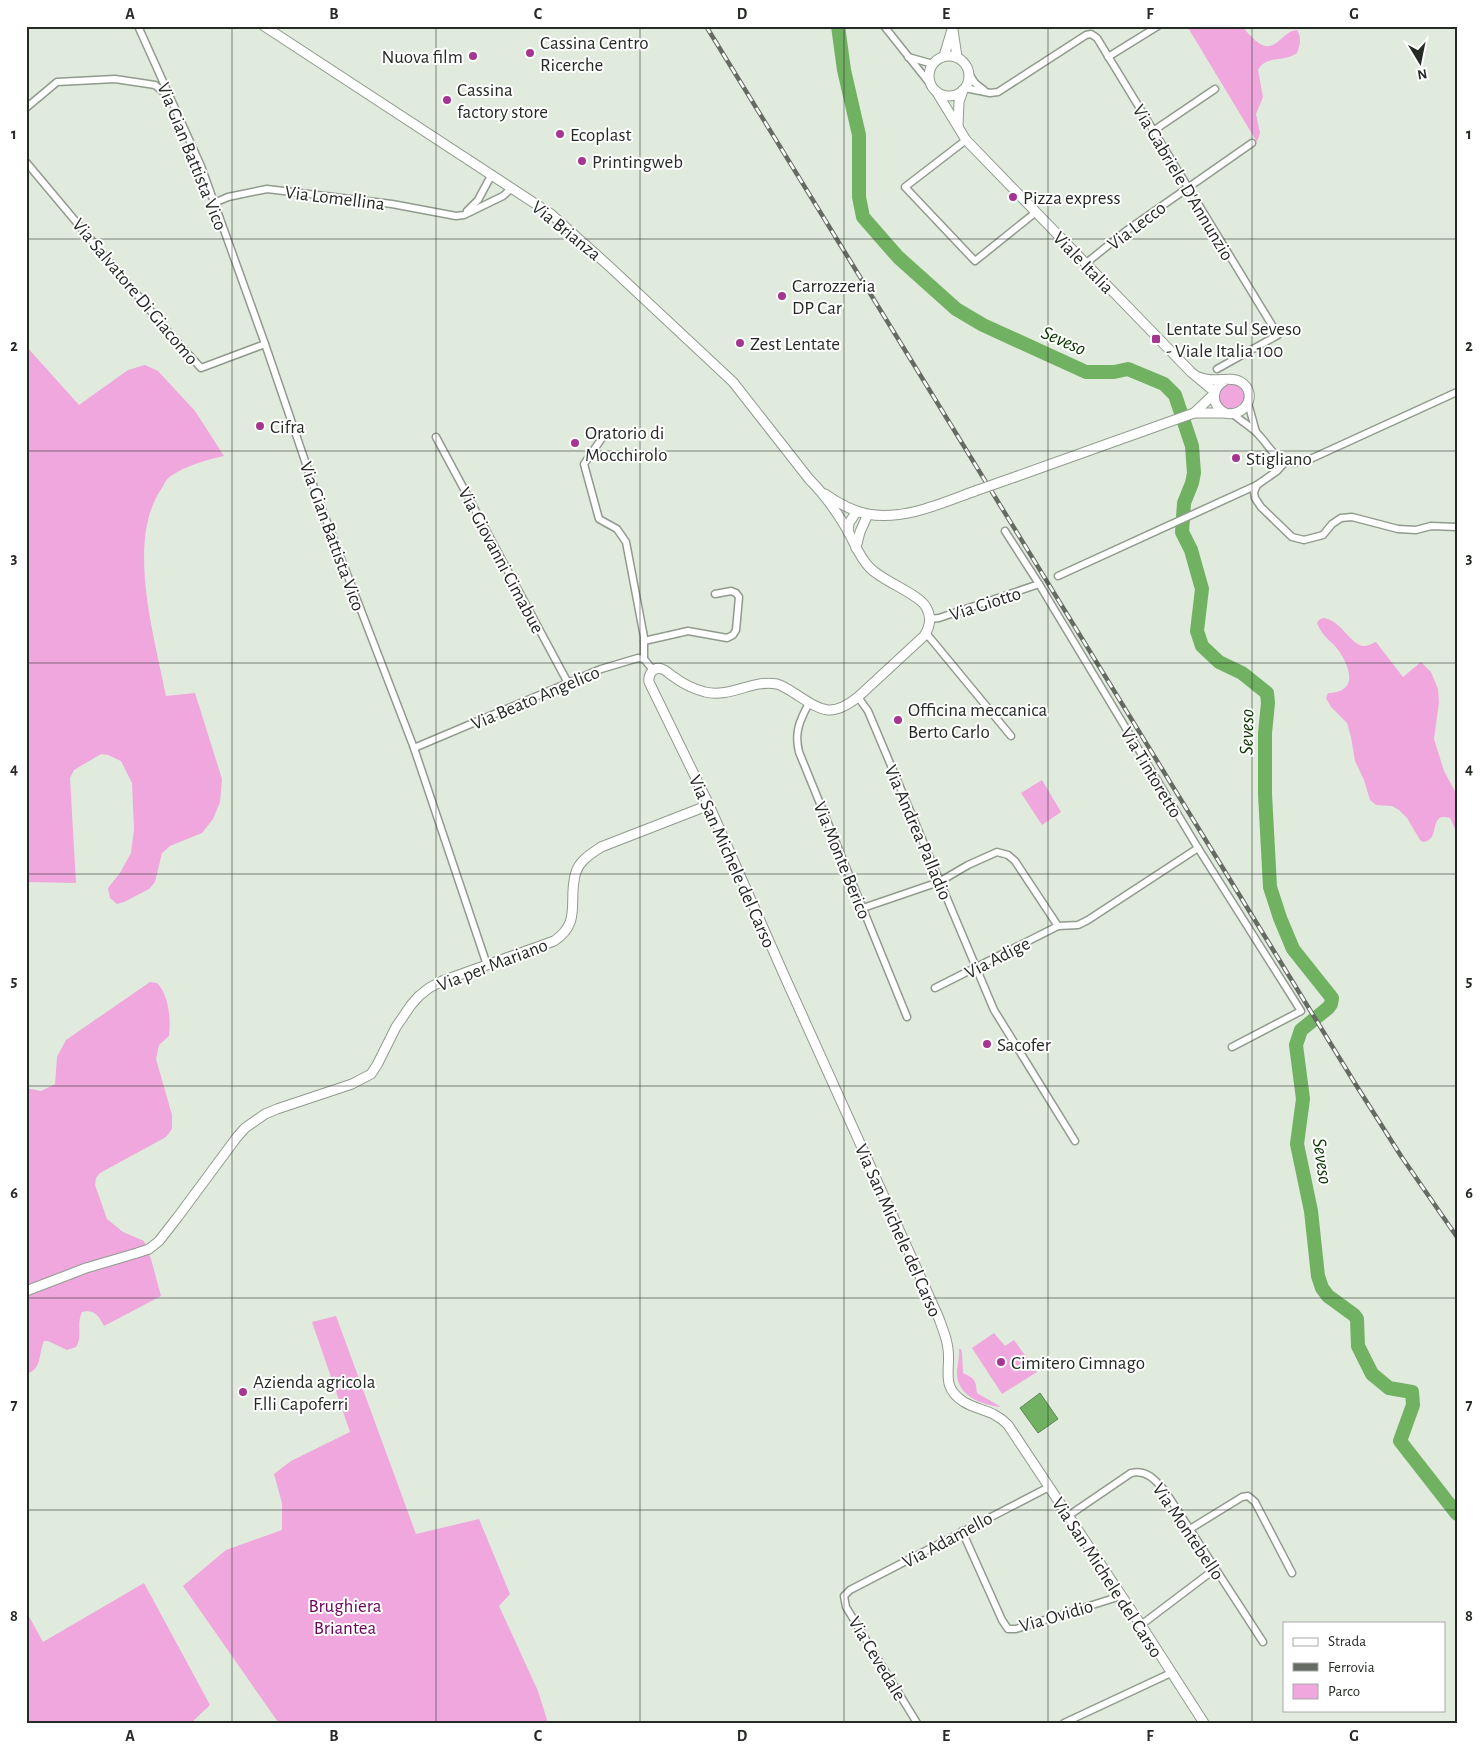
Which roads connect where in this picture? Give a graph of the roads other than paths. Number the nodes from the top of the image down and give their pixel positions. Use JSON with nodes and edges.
{"nodes":[{"id":1,"x":138,"y":26,"type":"edge"},
{"id":2,"x":264,"y":26,"type":"edge"},
{"id":3,"x":884,"y":26,"type":"edge"},
{"id":4,"x":1158,"y":26,"type":"edge"},
{"id":5,"x":953,"y":27,"type":"edge"},
{"id":6,"x":944,"y":56,"type":"junction"},
{"id":7,"x":908,"y":57,"type":"junction"},
{"id":8,"x":956,"y":57,"type":"junction"},
{"id":9,"x":1108,"y":57,"type":"junction"},
{"id":10,"x":933,"y":64,"type":"junction"},
{"id":11,"x":969,"y":74,"type":"junction"},
{"id":12,"x":934,"y":88,"type":"junction"},
{"id":13,"x":964,"y":89,"type":"junction"},
{"id":14,"x":1215,"y":89,"type":"dead end"},
{"id":15,"x":990,"y":93,"type":"junction"},
{"id":16,"x":171,"y":98,"type":"junction"},
{"id":17,"x":27,"y":106,"type":"edge"},
{"id":18,"x":958,"y":128,"type":"junction"},
{"id":19,"x":1153,"y":131,"type":"junction"},
{"id":20,"x":966,"y":140,"type":"junction"},
{"id":21,"x":1252,"y":143,"type":"dead end"},
{"id":22,"x":26,"y":162,"type":"edge"},
{"id":23,"x":492,"y":174,"type":"junction"},
{"id":24,"x":1188,"y":187,"type":"junction"},
{"id":25,"x":512,"y":188,"type":"junction"},
{"id":26,"x":214,"y":202,"type":"junction"},
{"id":27,"x":1036,"y":212,"type":"junction"},
{"id":28,"x":456,"y":216,"type":"junction"},
{"id":29,"x":1085,"y":264,"type":"junction"},
{"id":30,"x":265,"y":344,"type":"junction"},
{"id":31,"x":1218,"y":370,"type":"dead end"},
{"id":32,"x":1191,"y":372,"type":"junction"},
{"id":33,"x":1224,"y":381,"type":"junction"},
{"id":34,"x":1457,"y":392,"type":"edge"},
{"id":35,"x":1214,"y":393,"type":"junction"},
{"id":36,"x":1248,"y":403,"type":"junction"},
{"id":37,"x":1194,"y":413,"type":"junction"},
{"id":38,"x":1229,"y":413,"type":"junction"},
{"id":39,"x":1256,"y":432,"type":"junction"},
{"id":40,"x":436,"y":437,"type":"dead end"},
{"id":41,"x":602,"y":438,"type":"dead end"},
{"id":42,"x":1285,"y":462,"type":"junction"},
{"id":43,"x":1257,"y":485,"type":"junction"},
{"id":44,"x":821,"y":492,"type":"junction"},
{"id":45,"x":857,"y":511,"type":"junction"},
{"id":46,"x":868,"y":514,"type":"junction"},
{"id":47,"x":1457,"y":527,"type":"edge"},
{"id":48,"x":1005,"y":531,"type":"dead end"},
{"id":49,"x":848,"y":532,"type":"junction"},
{"id":50,"x":856,"y":548,"type":"junction"},
{"id":51,"x":1058,"y":576,"type":"dead end"},
{"id":52,"x":1040,"y":584,"type":"junction"},
{"id":53,"x":715,"y":594,"type":"dead end"},
{"id":54,"x":930,"y":619,"type":"junction"},
{"id":55,"x":926,"y":633,"type":"junction"},
{"id":56,"x":644,"y":641,"type":"junction"},
{"id":57,"x":644,"y":659,"type":"junction"},
{"id":58,"x":653,"y":670,"type":"junction"},
{"id":59,"x":568,"y":683,"type":"junction"},
{"id":60,"x":858,"y":697,"type":"junction"},
{"id":61,"x":809,"y":703,"type":"junction"},
{"id":62,"x":1011,"y":736,"type":"dead end"},
{"id":63,"x":414,"y":748,"type":"junction"},
{"id":64,"x":709,"y":805,"type":"junction"},
{"id":65,"x":1198,"y":848,"type":"junction"},
{"id":66,"x":939,"y":882,"type":"junction"},
{"id":67,"x":863,"y":908,"type":"junction"},
{"id":68,"x":1058,"y":926,"type":"junction"},
{"id":69,"x":487,"y":965,"type":"junction"},
{"id":70,"x":975,"y":969,"type":"junction"},
{"id":71,"x":936,"y":988,"type":"dead end"},
{"id":72,"x":907,"y":1016,"type":"dead end"},
{"id":73,"x":1232,"y":1047,"type":"dead end"},
{"id":74,"x":1075,"y":1141,"type":"dead end"},
{"id":75,"x":26,"y":1291,"type":"edge"},
{"id":76,"x":1049,"y":1487,"type":"junction"},
{"id":77,"x":1068,"y":1516,"type":"junction"},
{"id":78,"x":1190,"y":1529,"type":"junction"},
{"id":79,"x":962,"y":1531,"type":"junction"},
{"id":80,"x":1215,"y":1570,"type":"junction"},
{"id":81,"x":1292,"y":1573,"type":"dead end"},
{"id":82,"x":846,"y":1593,"type":"joint"},
{"id":83,"x":1121,"y":1596,"type":"junction"},
{"id":84,"x":1141,"y":1625,"type":"junction"},
{"id":85,"x":1263,"y":1642,"type":"dead end"},
{"id":86,"x":1171,"y":1673,"type":"junction"},
{"id":87,"x":917,"y":1723,"type":"edge"},
{"id":88,"x":1064,"y":1723,"type":"edge"},
{"id":89,"x":1204,"y":1723,"type":"edge"}],
"edges":[{"from":1,"to":16,"type":"street","name":"Via Gian Battista Vico"},
{"from":2,"to":23,"type":"street","name":"Via Brianza"},
{"from":3,"to":7,"type":"street","name":"Viale Italia"},
{"from":4,"to":9,"type":"street"},
{"from":5,"to":6,"type":"street"},
{"from":5,"to":8,"type":"street"},
{"from":6,"to":8,"type":"street"},
{"from":6,"to":10,"type":"street"},
{"from":7,"to":10,"type":"street"},
{"from":7,"to":12,"type":"street","name":"Viale Italia"},
{"from":8,"to":11,"type":"street"},
{"from":9,"to":15,"type":"street","name":"Via Gabriele D'Annunzio"},
{"from":9,"to":19,"type":"street","name":"Via Gabriele D'Annunzio"},
{"from":10,"to":12,"type":"street"},
{"from":11,"to":13,"type":"street"},
{"from":11,"to":15,"type":"street"},
{"from":12,"to":13,"type":"street"},
{"from":12,"to":18,"type":"street","name":"Viale Italia"},
{"from":13,"to":15,"type":"street"},
{"from":13,"to":18,"type":"street"},
{"from":14,"to":19,"type":"street"},
{"from":16,"to":17,"type":"street"},
{"from":16,"to":26,"type":"street","name":"Via Gian Battista Vico"},
{"from":18,"to":20,"type":"street","name":"Viale Italia"},
{"from":19,"to":24,"type":"street","name":"Via Gabriele D'Annunzio"},
{"from":20,"to":27,"type":"street","name":"Viale Italia"},
{"from":20,"to":27,"type":"street"},
{"from":21,"to":24,"type":"street","name":"Via Lecco"},
{"from":22,"to":30,"type":"street","name":"Via Salvatore Di Giacomo"},
{"from":23,"to":25,"type":"street","name":"Via Brianza"},
{"from":23,"to":28,"type":"street"},
{"from":24,"to":29,"type":"street","name":"Via Lecco"},
{"from":24,"to":31,"type":"street","name":"Via Gabriele D'Annunzio"},
{"from":25,"to":28,"type":"street"},
{"from":25,"to":44,"type":"street","name":"Via Brianza"},
{"from":26,"to":28,"type":"street","name":"Via Lomellina"},
{"from":26,"to":30,"type":"street","name":"Via Gian Battista Vico"},
{"from":27,"to":29,"type":"street","name":"Viale Italia"},
{"from":29,"to":32,"type":"street","name":"Viale Italia"},
{"from":30,"to":63,"type":"street","name":"Via Gian Battista Vico"},
{"from":32,"to":33,"type":"street","name":"Viale Italia"},
{"from":32,"to":35,"type":"street","name":"Viale Italia"},
{"from":33,"to":35,"type":"street"},
{"from":33,"to":36,"type":"street","name":"Viale Italia"},
{"from":34,"to":42,"type":"street"},
{"from":35,"to":37,"type":"street"},
{"from":35,"to":38,"type":"street","name":"Viale Italia"},
{"from":36,"to":38,"type":"street"},
{"from":36,"to":39,"type":"street","name":"Viale Italia"},
{"from":37,"to":38,"type":"street"},
{"from":37,"to":46,"type":"street","bridge":true},
{"from":38,"to":39,"type":"street","name":"Viale Italia"},
{"from":39,"to":42,"type":"street","name":"Viale Italia"},
{"from":40,"to":59,"type":"street","name":"Via Giovanni Cimabue"},
{"from":41,"to":56,"type":"street"},
{"from":42,"to":43,"type":"street"},
{"from":43,"to":47,"type":"street"},
{"from":43,"to":51,"type":"street"},
{"from":44,"to":45,"type":"street"},
{"from":44,"to":49,"type":"street"},
{"from":45,"to":46,"type":"street"},
{"from":45,"to":49,"type":"street"},
{"from":46,"to":50,"type":"street"},
{"from":48,"to":52,"type":"street","name":"Via Tintoretto"},
{"from":49,"to":50,"type":"street"},
{"from":50,"to":54,"type":"street"},
{"from":52,"to":54,"type":"street","name":"Via Giotto"},
{"from":52,"to":65,"type":"street","name":"Via Tintoretto"},
{"from":53,"to":56,"type":"street"},
{"from":54,"to":55,"type":"street"},
{"from":55,"to":60,"type":"street"},
{"from":55,"to":62,"type":"street"},
{"from":56,"to":57,"type":"street"},
{"from":57,"to":58,"type":"street"},
{"from":57,"to":59,"type":"street","name":"Via Beato Angelico"},
{"from":58,"to":61,"type":"street"},
{"from":58,"to":64,"type":"street","name":"Via San Michele del Carso"},
{"from":59,"to":63,"type":"street","name":"Via Beato Angelico"},
{"from":60,"to":61,"type":"street"},
{"from":60,"to":66,"type":"street","name":"Via Andrea Palladio"},
{"from":61,"to":67,"type":"street","name":"Via Monte Berico"},
{"from":63,"to":69,"type":"street","name":"Via Gian Battista Vico"},
{"from":64,"to":69,"type":"street","name":"Via per Mariano"},
{"from":64,"to":76,"type":"street","name":"Via San Michele del Carso"},
{"from":65,"to":68,"type":"street","name":"Via Adige"},
{"from":65,"to":73,"type":"street","name":"Via Tintoretto"},
{"from":66,"to":67,"type":"street"},
{"from":66,"to":68,"type":"street"},
{"from":66,"to":70,"type":"street","name":"Via Andrea Palladio"},
{"from":67,"to":72,"type":"street","name":"Via Monte Berico"},
{"from":68,"to":70,"type":"street","name":"Via Adige"},
{"from":69,"to":75,"type":"street","name":"Via per Mariano"},
{"from":70,"to":71,"type":"street","name":"Via Adige"},
{"from":70,"to":74,"type":"street","name":"Via Andrea Palladio"},
{"from":76,"to":77,"type":"street","name":"Via San Michele del Carso"},
{"from":76,"to":79,"type":"street","name":"Via Adamello"},
{"from":77,"to":78,"type":"street","name":"Via Montebello"},
{"from":77,"to":83,"type":"street","name":"Via San Michele del Carso"},
{"from":78,"to":80,"type":"street","name":"Via Montebello"},
{"from":78,"to":81,"type":"street"},
{"from":79,"to":82,"type":"street","name":"Via Adamello"},
{"from":79,"to":83,"type":"street","name":"Via Ovidio"},
{"from":80,"to":84,"type":"street"},
{"from":80,"to":85,"type":"street","name":"Via Montebello"},
{"from":82,"to":87,"type":"street","name":"Via Cevedale"},
{"from":83,"to":84,"type":"street","name":"Via San Michele del Carso"},
{"from":84,"to":86,"type":"street","name":"Via San Michele del Carso"},
{"from":86,"to":88,"type":"street"},
{"from":86,"to":89,"type":"street","name":"Via San Michele del Carso"}]}
